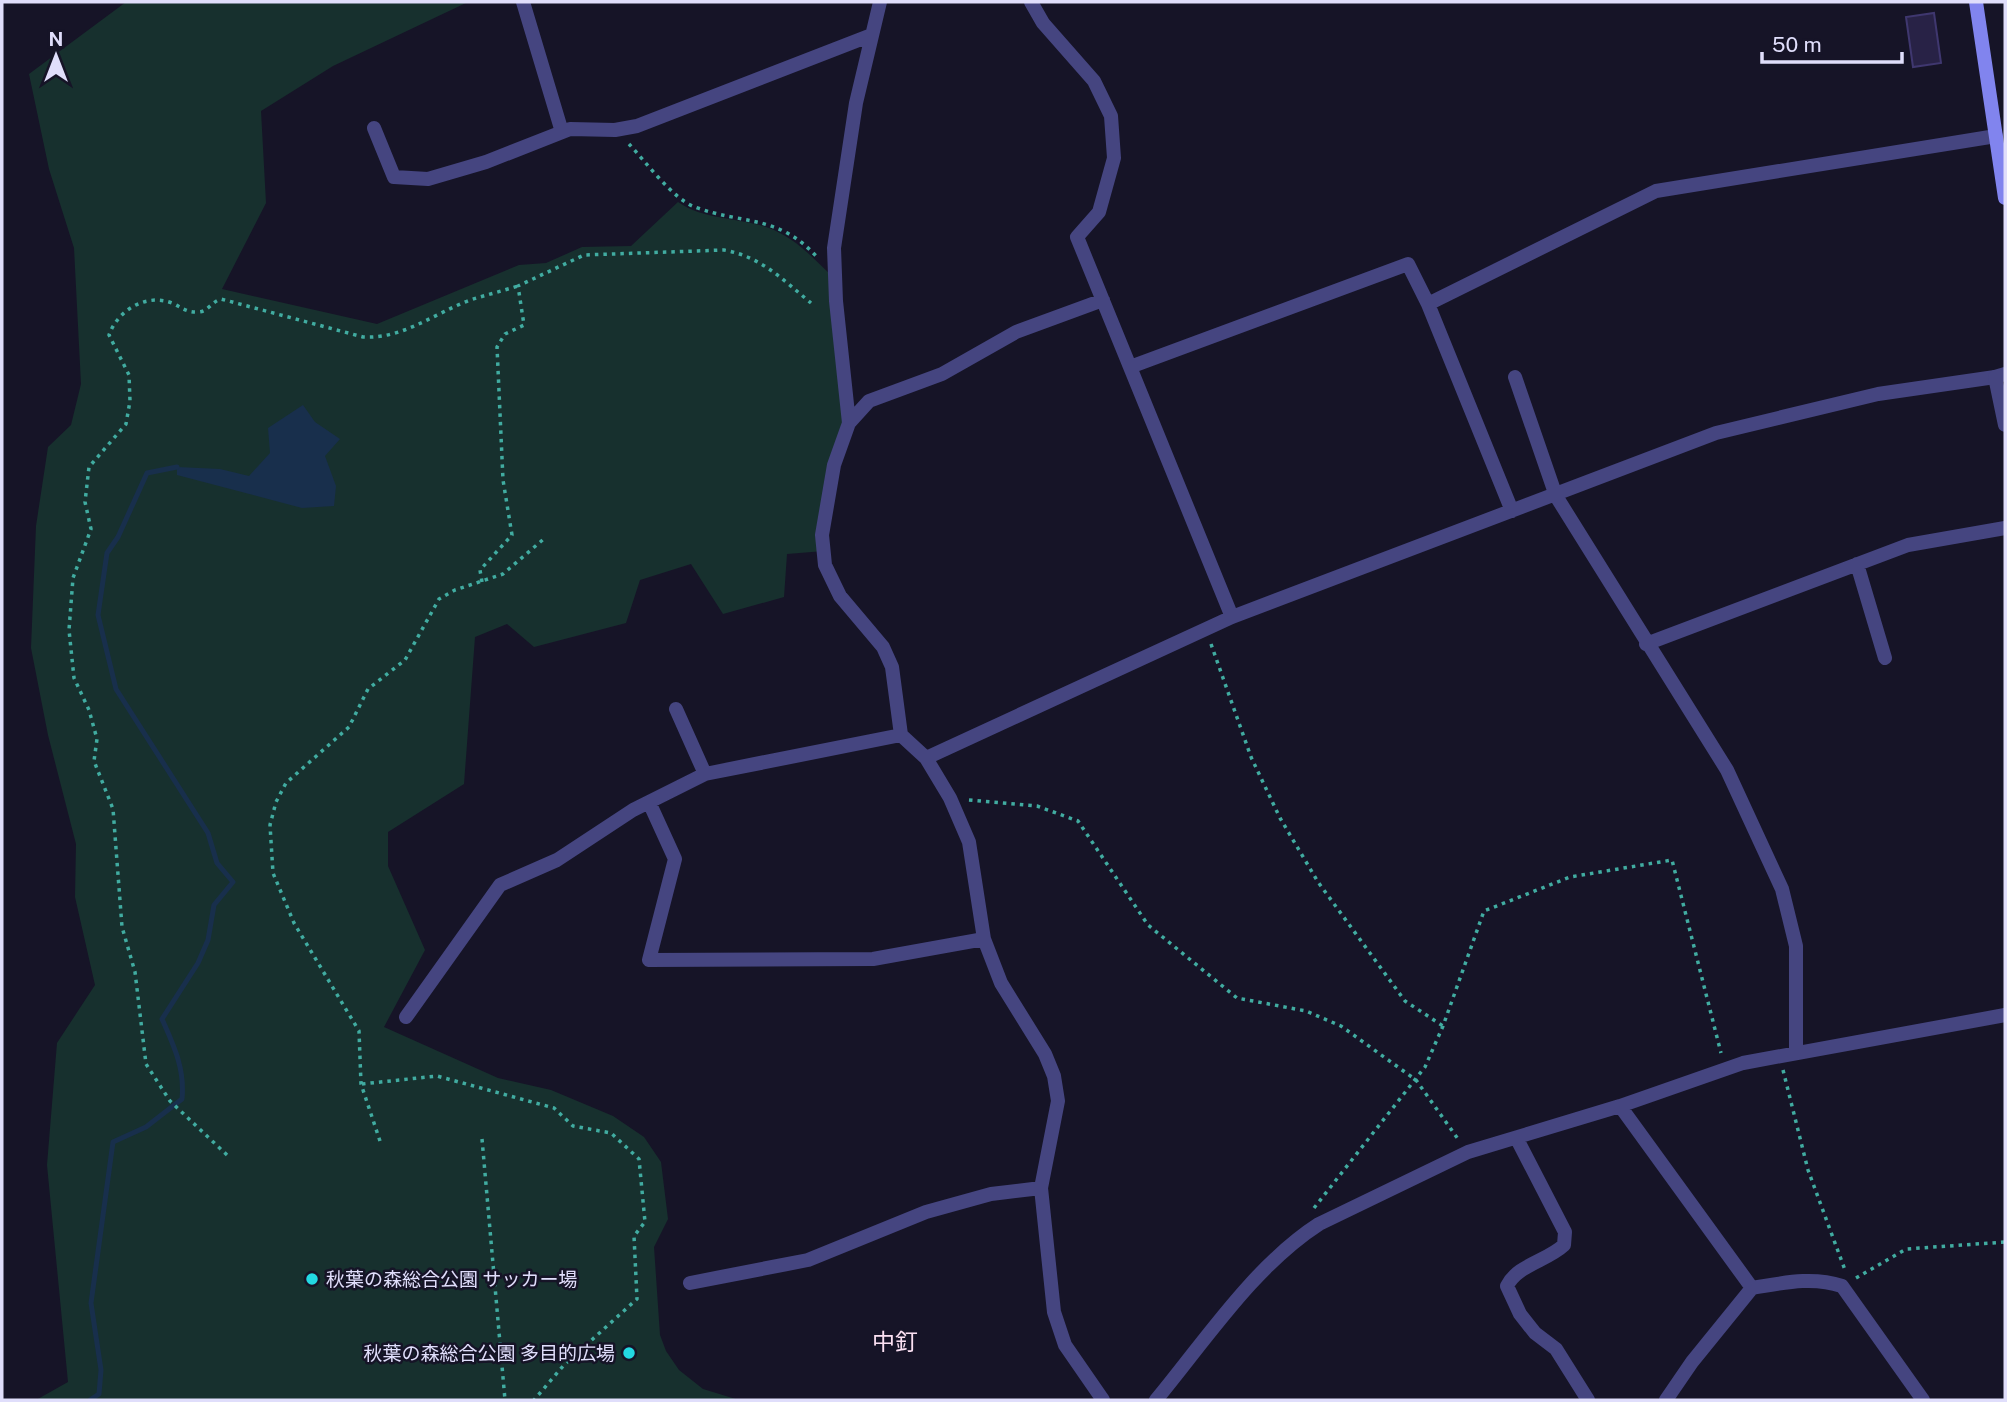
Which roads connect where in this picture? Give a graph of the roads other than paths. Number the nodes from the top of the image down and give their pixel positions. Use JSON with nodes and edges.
{"nodes":[{"id":1,"x":523,"y":2,"type":"edge"},
{"id":2,"x":880,"y":2,"type":"edge"},
{"id":3,"x":1031,"y":2,"type":"edge"},
{"id":4,"x":1976,"y":2,"type":"edge"},
{"id":5,"x":869,"y":36,"type":"junction"},
{"id":6,"x":374,"y":128,"type":"dead end"},
{"id":7,"x":562,"y":132,"type":"junction"},
{"id":8,"x":1996,"y":136,"type":"junction"},
{"id":9,"x":2005,"y":198,"type":"edge"},
{"id":10,"x":1102,"y":300,"type":"junction"},
{"id":11,"x":1428,"y":304,"type":"junction"},
{"id":12,"x":1130,"y":367,"type":"junction"},
{"id":13,"x":2000,"y":375,"type":"edge"},
{"id":14,"x":1515,"y":377,"type":"dead end"},
{"id":15,"x":849,"y":423,"type":"junction"},
{"id":16,"x":2005,"y":425,"type":"edge"},
{"id":17,"x":1556,"y":496,"type":"junction"},
{"id":18,"x":1512,"y":511,"type":"junction"},
{"id":19,"x":2005,"y":528,"type":"edge"},
{"id":20,"x":1857,"y":564,"type":"junction"},
{"id":21,"x":1232,"y":617,"type":"junction"},
{"id":22,"x":1646,"y":644,"type":"junction"},
{"id":23,"x":1885,"y":658,"type":"dead end"},
{"id":24,"x":676,"y":709,"type":"dead end"},
{"id":25,"x":901,"y":734,"type":"junction"},
{"id":26,"x":926,"y":758,"type":"junction"},
{"id":27,"x":705,"y":774,"type":"junction"},
{"id":28,"x":649,"y":803,"type":"junction"},
{"id":29,"x":984,"y":939,"type":"junction"},
{"id":30,"x":2005,"y":1015,"type":"edge"},
{"id":31,"x":406,"y":1017,"type":"dead end"},
{"id":32,"x":1796,"y":1053,"type":"junction"},
{"id":33,"x":1620,"y":1106,"type":"junction"},
{"id":34,"x":1517,"y":1139,"type":"junction"},
{"id":35,"x":1041,"y":1188,"type":"junction"},
{"id":36,"x":690,"y":1283,"type":"dead end"},
{"id":37,"x":1752,"y":1288,"type":"junction"},
{"id":38,"x":1103,"y":1400,"type":"edge"},
{"id":39,"x":1156,"y":1400,"type":"edge"},
{"id":40,"x":1588,"y":1400,"type":"edge"},
{"id":41,"x":1666,"y":1400,"type":"edge"},
{"id":42,"x":1923,"y":1400,"type":"edge"}],
"edges":[{"from":1,"to":7,"type":"street"},
{"from":2,"to":5,"type":"street"},
{"from":3,"to":10,"type":"street"},
{"from":4,"to":8,"type":"main road"},
{"from":5,"to":7,"type":"street"},
{"from":5,"to":15,"type":"street"},
{"from":6,"to":7,"type":"street"},
{"from":8,"to":9,"type":"main road"},
{"from":8,"to":11,"type":"street"},
{"from":10,"to":12,"type":"street"},
{"from":10,"to":15,"type":"street"},
{"from":11,"to":12,"type":"street"},
{"from":11,"to":18,"type":"street"},
{"from":12,"to":21,"type":"street"},
{"from":13,"to":16,"type":"street"},
{"from":13,"to":17,"type":"street"},
{"from":14,"to":17,"type":"street"},
{"from":15,"to":25,"type":"street"},
{"from":17,"to":18,"type":"street"},
{"from":17,"to":22,"type":"street"},
{"from":18,"to":21,"type":"street"},
{"from":19,"to":20,"type":"street"},
{"from":20,"to":22,"type":"street"},
{"from":20,"to":23,"type":"street"},
{"from":21,"to":26,"type":"street"},
{"from":22,"to":32,"type":"street"},
{"from":24,"to":27,"type":"street"},
{"from":25,"to":26,"type":"street"},
{"from":25,"to":27,"type":"street"},
{"from":26,"to":29,"type":"street"},
{"from":27,"to":28,"type":"street"},
{"from":28,"to":29,"type":"street"},
{"from":28,"to":31,"type":"street"},
{"from":29,"to":35,"type":"street"},
{"from":30,"to":32,"type":"street"},
{"from":32,"to":33,"type":"street"},
{"from":33,"to":34,"type":"street"},
{"from":33,"to":37,"type":"street"},
{"from":34,"to":39,"type":"street"},
{"from":34,"to":40,"type":"street"},
{"from":35,"to":36,"type":"street"},
{"from":35,"to":38,"type":"street"},
{"from":37,"to":41,"type":"street"},
{"from":37,"to":42,"type":"street"}]}
